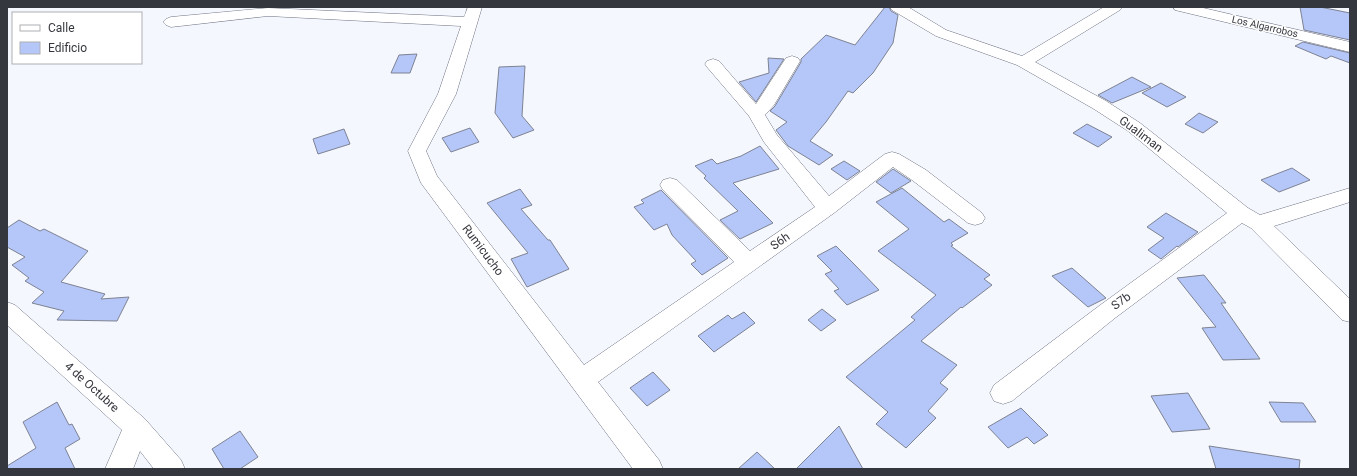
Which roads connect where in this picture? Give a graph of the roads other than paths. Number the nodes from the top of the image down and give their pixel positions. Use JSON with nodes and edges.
{"nodes":[{"id":1,"x":897,"y":7,"type":"edge"},
{"id":2,"x":1115,"y":7,"type":"edge"},
{"id":3,"x":1180,"y":7,"type":"edge"},
{"id":4,"x":473,"y":14,"type":"edge"},
{"id":5,"x":171,"y":22,"type":"dead end"},
{"id":6,"x":1350,"y":47,"type":"edge"},
{"id":7,"x":792,"y":62,"type":"dead end"},
{"id":8,"x":1023,"y":62,"type":"junction"},
{"id":9,"x":713,"y":64,"type":"dead end"},
{"id":10,"x":756,"y":114,"type":"junction"},
{"id":11,"x":670,"y":185,"type":"dead end"},
{"id":12,"x":1350,"y":195,"type":"edge"},
{"id":13,"x":827,"y":208,"type":"junction"},
{"id":14,"x":974,"y":218,"type":"dead end"},
{"id":15,"x":1250,"y":218,"type":"junction"},
{"id":16,"x":748,"y":263,"type":"junction"},
{"id":17,"x":7,"y":311,"type":"edge"},
{"id":18,"x":1350,"y":313,"type":"edge"},
{"id":19,"x":582,"y":380,"type":"junction"},
{"id":20,"x":1003,"y":393,"type":"dead end"},
{"id":21,"x":136,"y":427,"type":"junction"},
{"id":22,"x":119,"y":469,"type":"edge"},
{"id":23,"x":171,"y":469,"type":"edge"},
{"id":24,"x":649,"y":469,"type":"edge"}],
"edges":[{"from":1,"to":8,"type":"street","name":"Gualiman"},
{"from":2,"to":8,"type":"street"},
{"from":3,"to":6,"type":"street","name":"Los Algarrobos"},
{"from":4,"to":5,"type":"street"},
{"from":4,"to":19,"type":"street","name":"Rumicucho"},
{"from":7,"to":10,"type":"street"},
{"from":8,"to":15,"type":"street","name":"Gualiman"},
{"from":9,"to":10,"type":"street"},
{"from":10,"to":13,"type":"street"},
{"from":11,"to":16,"type":"street"},
{"from":12,"to":15,"type":"street","name":"S7b"},
{"from":13,"to":14,"type":"street","name":"S6h"},
{"from":13,"to":16,"type":"street","name":"S6h"},
{"from":15,"to":18,"type":"street","name":"Gualiman"},
{"from":15,"to":20,"type":"street","name":"S7b"},
{"from":16,"to":19,"type":"street","name":"S6h"},
{"from":17,"to":21,"type":"street","name":"4 de Octubre"},
{"from":19,"to":24,"type":"street","name":"Rumicucho"},
{"from":21,"to":22,"type":"street"},
{"from":21,"to":23,"type":"street","name":"4 de Octubre"}]}
